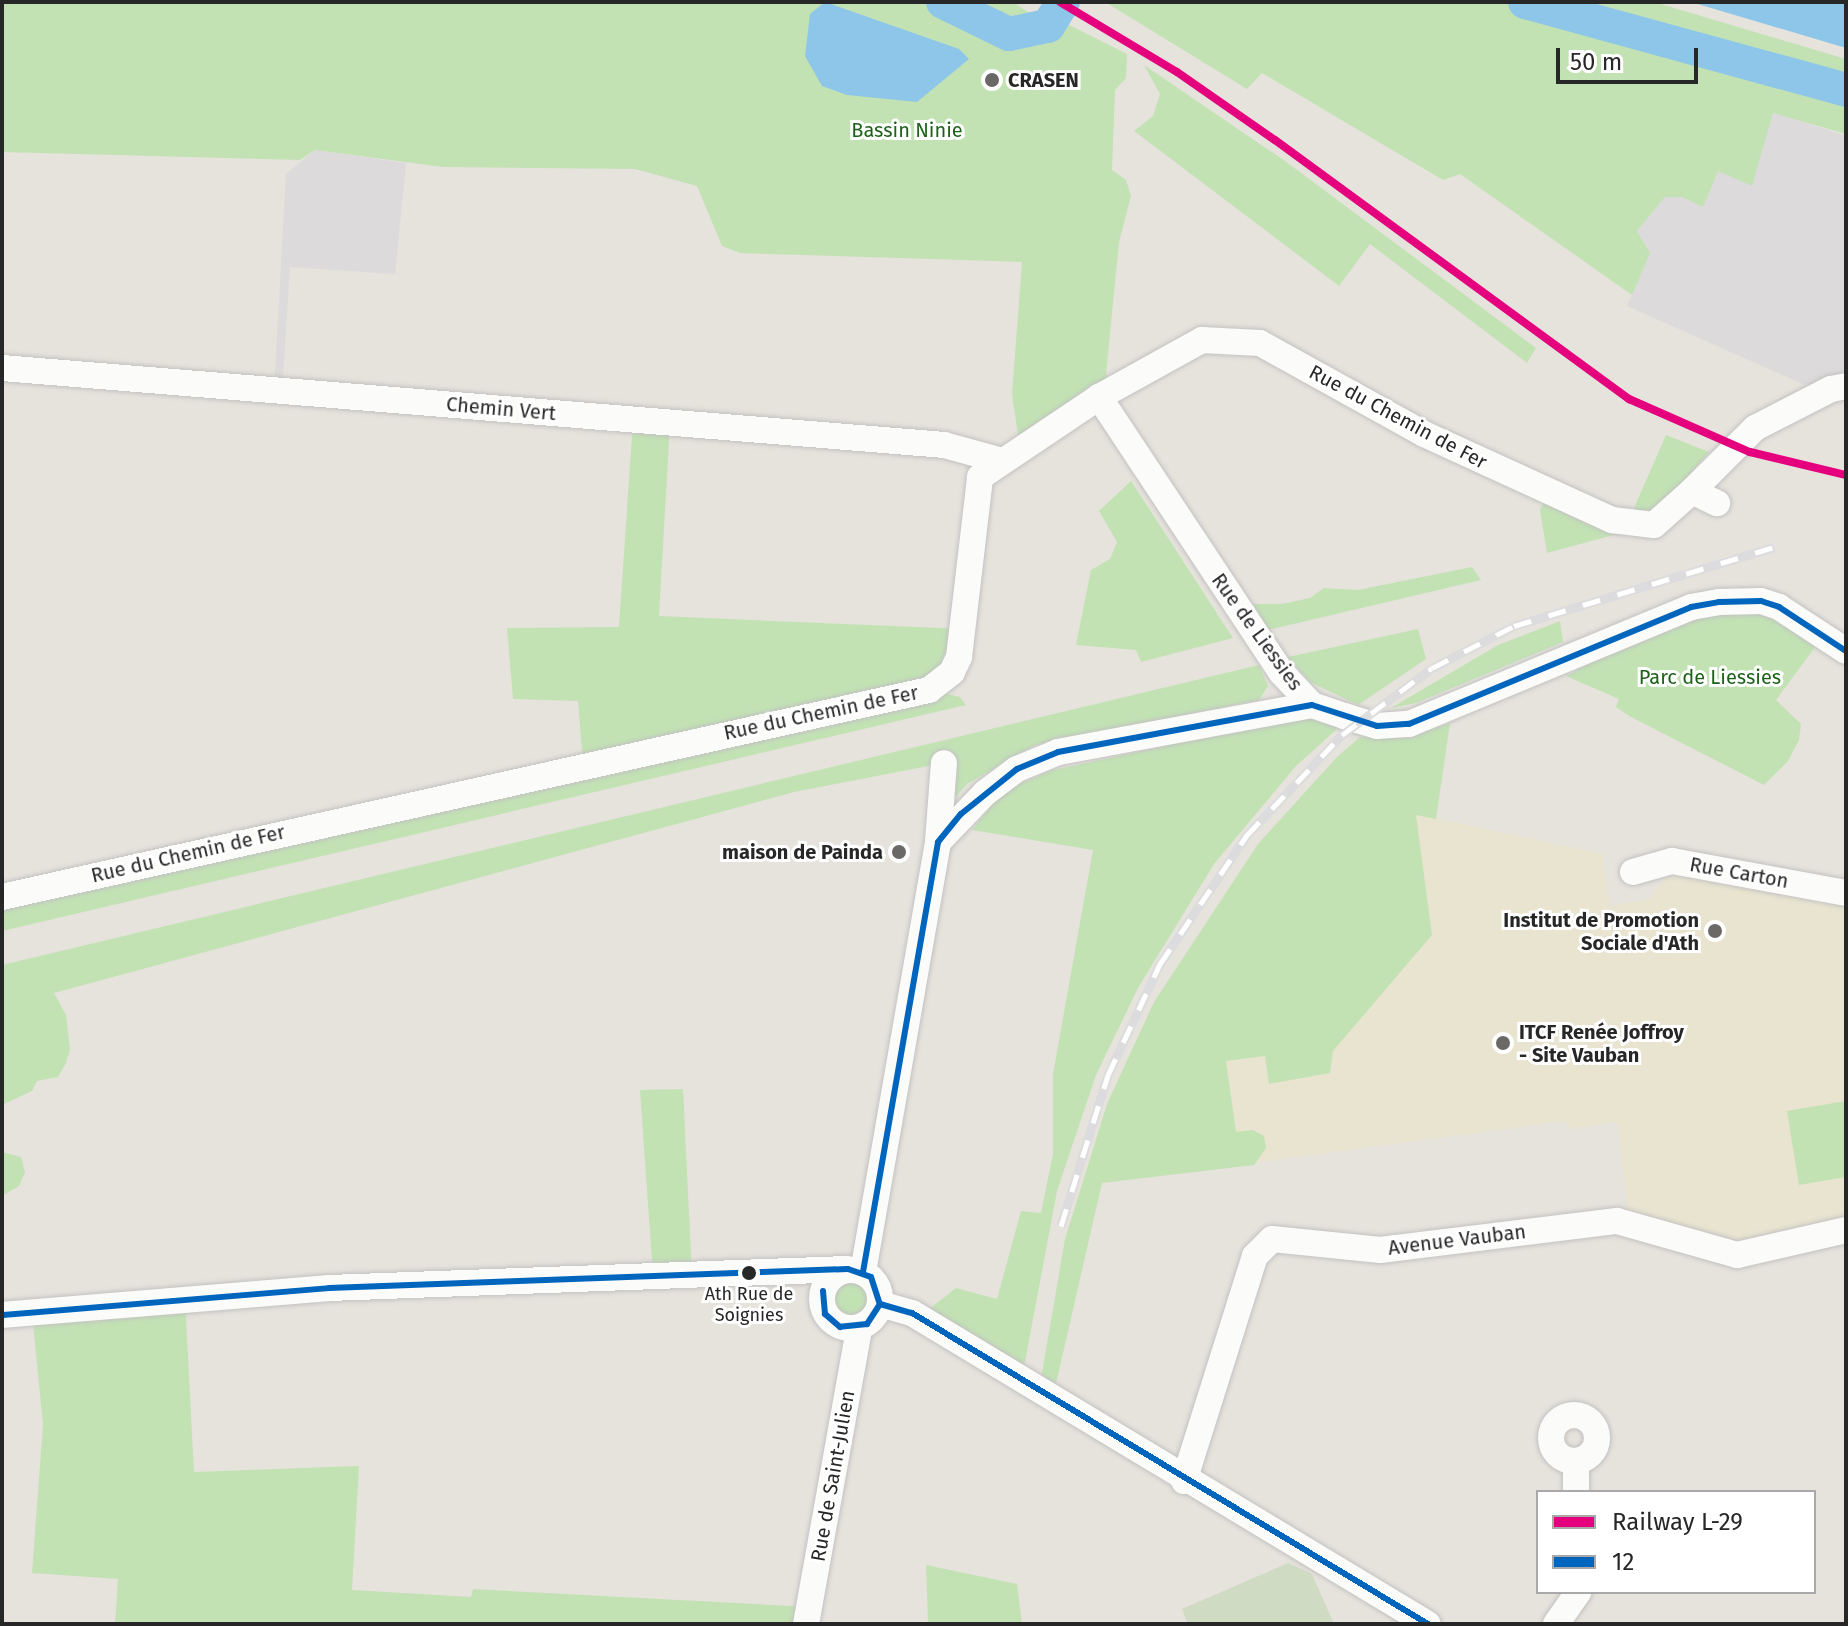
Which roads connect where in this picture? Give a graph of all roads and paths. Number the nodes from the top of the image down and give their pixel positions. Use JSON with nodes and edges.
{"nodes":[{"id":1,"x":2,"y":368,"type":"edge"},
{"id":2,"x":1846,"y":386,"type":"edge"},
{"id":3,"x":1099,"y":397,"type":"junction"},
{"id":4,"x":999,"y":460,"type":"junction"},
{"id":5,"x":1692,"y":491,"type":"junction"},
{"id":6,"x":1717,"y":503,"type":"dead end"},
{"id":7,"x":1846,"y":651,"type":"edge"},
{"id":8,"x":1312,"y":705,"type":"junction"},
{"id":9,"x":944,"y":763,"type":"dead end"},
{"id":10,"x":938,"y":842,"type":"junction"},
{"id":11,"x":1633,"y":872,"type":"dead end"},
{"id":12,"x":1846,"y":893,"type":"edge"},
{"id":13,"x":2,"y":897,"type":"edge"},
{"id":14,"x":1846,"y":1230,"type":"edge"},
{"id":15,"x":856,"y":1270,"type":"junction"},
{"id":16,"x":785,"y":1274,"type":"junction"},
{"id":17,"x":823,"y":1291,"type":"junction"},
{"id":18,"x":880,"y":1304,"type":"junction"},
{"id":19,"x":2,"y":1315,"type":"edge"},
{"id":20,"x":859,"y":1328,"type":"junction"},
{"id":21,"x":1576,"y":1462,"type":"dead end"},
{"id":22,"x":1184,"y":1481,"type":"junction"},
{"id":23,"x":1576,"y":1490,"type":"edge"},
{"id":24,"x":1577,"y":1594,"type":"edge"},
{"id":25,"x":806,"y":1624,"type":"edge"},
{"id":26,"x":1428,"y":1624,"type":"edge"},
{"id":27,"x":1556,"y":1624,"type":"edge"}],
"edges":[{"from":1,"to":4,"type":"street","name":"Chemin Vert"},
{"from":2,"to":5,"type":"street","name":"Rue du Chemin de Fer"},
{"from":3,"to":4,"type":"street","name":"Rue du Chemin de Fer"},
{"from":3,"to":5,"type":"street","name":"Rue du Chemin de Fer"},
{"from":3,"to":8,"type":"street","name":"Rue de Liessies"},
{"from":4,"to":13,"type":"street","name":"Rue du Chemin de Fer"},
{"from":5,"to":6,"type":"street"},
{"from":7,"to":8,"type":"street","name":"Rue de Liessies"},
{"from":8,"to":10,"type":"street"},
{"from":9,"to":10,"type":"street"},
{"from":10,"to":15,"type":"street"},
{"from":11,"to":12,"type":"street","name":"Rue Carton"},
{"from":14,"to":22,"type":"street","name":"Avenue Vauban"},
{"from":15,"to":16,"type":"street"},
{"from":15,"to":17,"type":"street"},
{"from":15,"to":18,"type":"street"},
{"from":16,"to":17,"type":"street"},
{"from":16,"to":19,"type":"street"},
{"from":17,"to":20,"type":"street"},
{"from":18,"to":20,"type":"street"},
{"from":18,"to":22,"type":"street"},
{"from":20,"to":25,"type":"street","name":"Rue de Saint-Julien"},
{"from":21,"to":23,"type":"street"},
{"from":22,"to":26,"type":"street"},
{"from":24,"to":27,"type":"street"}]}
